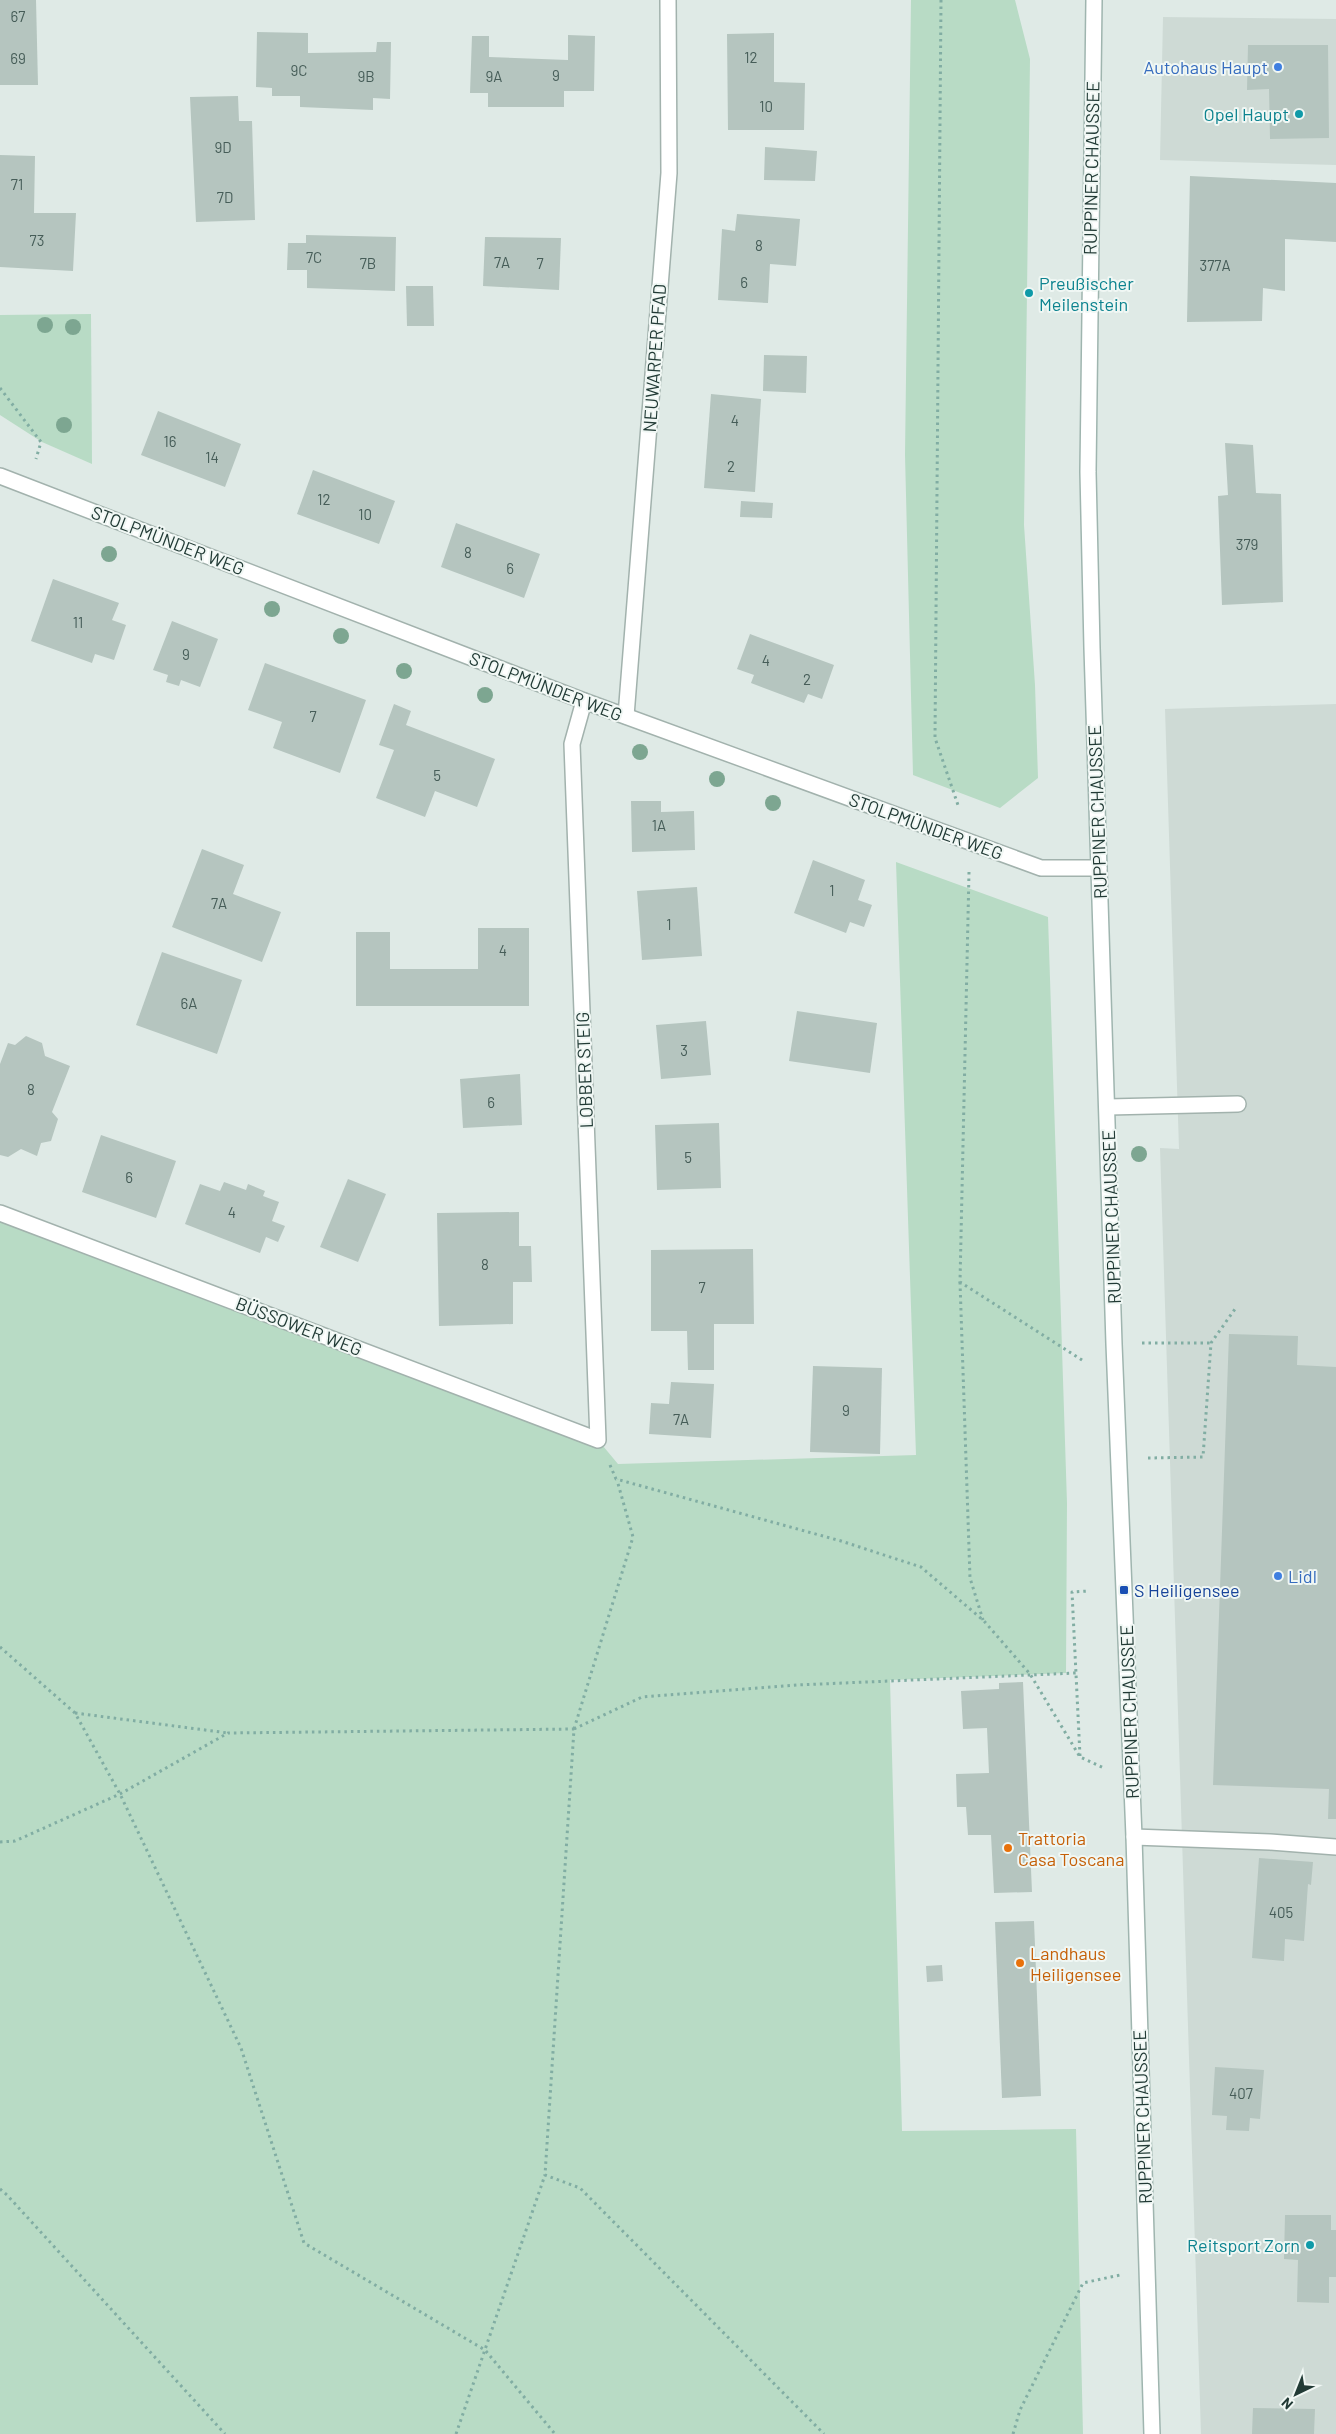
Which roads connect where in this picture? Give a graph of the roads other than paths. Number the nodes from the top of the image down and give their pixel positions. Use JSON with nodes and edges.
{"nodes":[{"id":1,"x":668,"y":0,"type":"edge"},
{"id":2,"x":1094,"y":0,"type":"edge"},
{"id":3,"x":0,"y":476,"type":"edge"},
{"id":4,"x":584,"y":701,"type":"junction"},
{"id":5,"x":626,"y":716,"type":"junction"},
{"id":6,"x":1099,"y":868,"type":"junction"},
{"id":7,"x":1238,"y":1104,"type":"dead end"},
{"id":8,"x":1108,"y":1107,"type":"junction"},
{"id":9,"x":0,"y":1213,"type":"edge"},
{"id":10,"x":598,"y":1440,"type":"joint"},
{"id":11,"x":1134,"y":1837,"type":"junction"},
{"id":12,"x":1336,"y":1848,"type":"edge"},
{"id":13,"x":1152,"y":2434,"type":"edge"}],
"edges":[{"from":1,"to":5,"type":"street","name":"NEUWARPER PFAD"},
{"from":2,"to":6,"type":"street","name":"RUPPINER CHAUSSEE"},
{"from":3,"to":4,"type":"street","name":"STOLPMÜNDER WEG"},
{"from":4,"to":5,"type":"street","name":"STOLPMÜNDER WEG"},
{"from":4,"to":10,"type":"street","name":"LOBBER STEIG"},
{"from":5,"to":6,"type":"street","name":"STOLPMÜNDER WEG"},
{"from":6,"to":8,"type":"street","name":"RUPPINER CHAUSSEE"},
{"from":7,"to":8,"type":"street"},
{"from":8,"to":11,"type":"street","name":"RUPPINER CHAUSSEE"},
{"from":9,"to":10,"type":"street","name":"BÜSSOWER WEG"},
{"from":11,"to":12,"type":"street"},
{"from":11,"to":13,"type":"street","name":"RUPPINER CHAUSSEE"}]}
